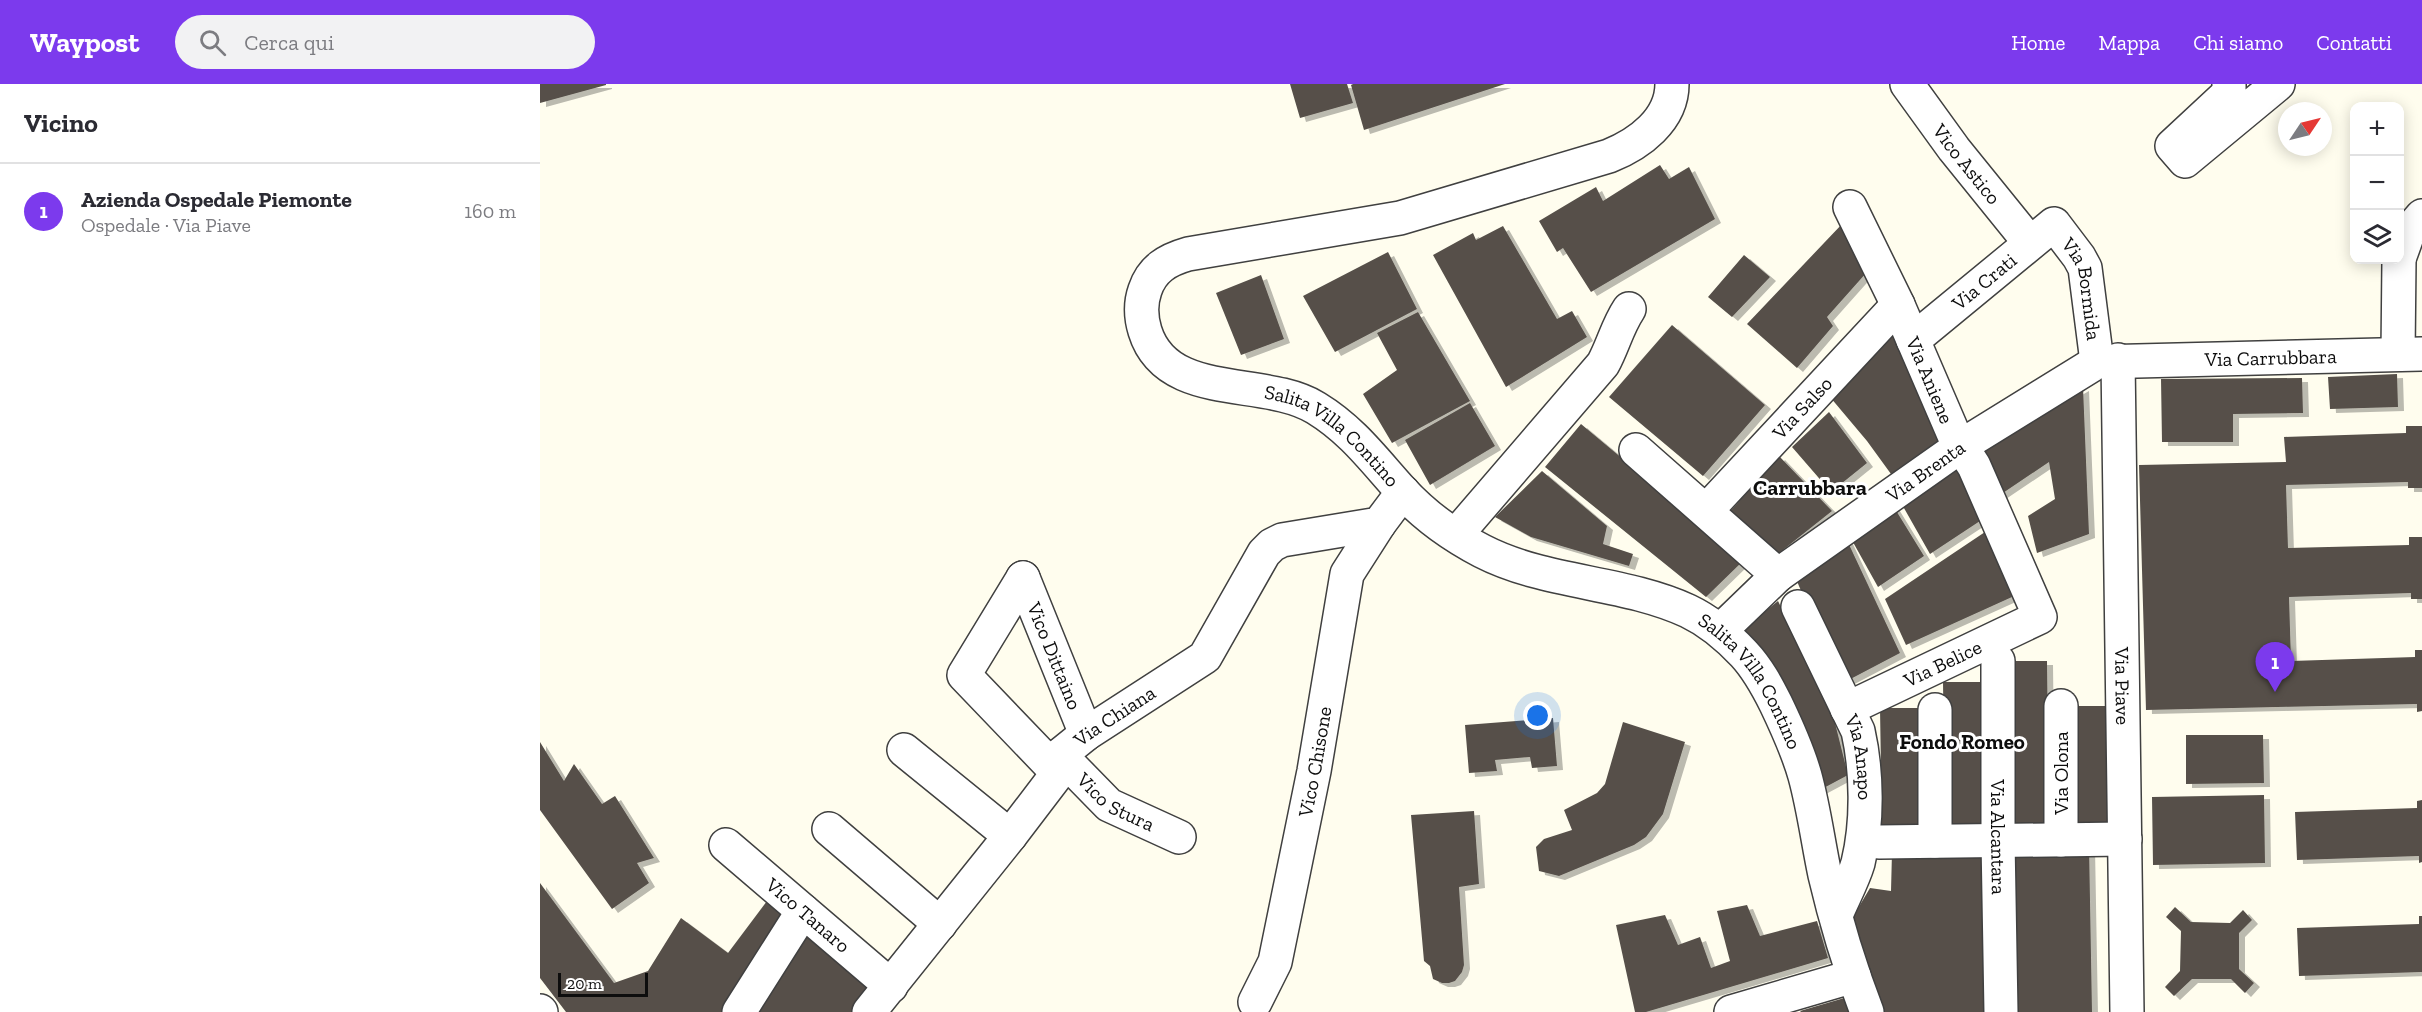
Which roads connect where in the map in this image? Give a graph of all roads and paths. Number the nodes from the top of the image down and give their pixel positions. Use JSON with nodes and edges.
{"nodes":[{"id":1,"x":1672,"y":84,"type":"edge"},
{"id":2,"x":2229,"y":84,"type":"edge"},
{"id":3,"x":2278,"y":84,"type":"edge"},
{"id":4,"x":1911,"y":86,"type":"edge"},
{"id":5,"x":1850,"y":207,"type":"dead end"},
{"id":6,"x":2422,"y":216,"type":"edge"},
{"id":7,"x":2042,"y":233,"type":"junction"},
{"id":8,"x":2404,"y":244,"type":"edge"},
{"id":9,"x":2400,"y":264,"type":"edge"},
{"id":10,"x":1898,"y":305,"type":"junction"},
{"id":11,"x":1629,"y":309,"type":"dead end"},
{"id":12,"x":1913,"y":340,"type":"junction"},
{"id":13,"x":2410,"y":354,"type":"edge"},
{"id":14,"x":2107,"y":361,"type":"junction"},
{"id":15,"x":1961,"y":446,"type":"junction"},
{"id":16,"x":1636,"y":450,"type":"dead end"},
{"id":17,"x":1402,"y":492,"type":"junction"},
{"id":18,"x":1706,"y":511,"type":"junction"},
{"id":19,"x":1379,"y":524,"type":"junction"},
{"id":20,"x":1456,"y":535,"type":"junction"},
{"id":21,"x":1778,"y":575,"type":"junction"},
{"id":22,"x":1023,"y":578,"type":"joint"},
{"id":23,"x":1798,"y":607,"type":"dead end"},
{"id":24,"x":2040,"y":617,"type":"joint"},
{"id":25,"x":1720,"y":631,"type":"junction"},
{"id":26,"x":1998,"y":661,"type":"dead end"},
{"id":27,"x":2061,"y":706,"type":"dead end"},
{"id":28,"x":1847,"y":709,"type":"junction"},
{"id":29,"x":1935,"y":710,"type":"dead end"},
{"id":30,"x":1086,"y":734,"type":"junction"},
{"id":31,"x":904,"y":750,"type":"dead end"},
{"id":32,"x":1059,"y":764,"type":"junction"},
{"id":33,"x":829,"y":829,"type":"dead end"},
{"id":34,"x":1010,"y":836,"type":"junction"},
{"id":35,"x":1179,"y":837,"type":"dead end"},
{"id":36,"x":2125,"y":839,"type":"junction"},
{"id":37,"x":1998,"y":840,"type":"junction"},
{"id":38,"x":2061,"y":840,"type":"junction"},
{"id":39,"x":1935,"y":841,"type":"junction"},
{"id":40,"x":1879,"y":842,"type":"dead end"},
{"id":41,"x":726,"y":845,"type":"dead end"},
{"id":42,"x":803,"y":911,"type":"junction"},
{"id":43,"x":1836,"y":915,"type":"junction"},
{"id":44,"x":940,"y":924,"type":"junction"},
{"id":45,"x":1854,"y":976,"type":"junction"},
{"id":46,"x":891,"y":986,"type":"junction"},
{"id":47,"x":1255,"y":1002,"type":"dead end"},
{"id":48,"x":739,"y":1012,"type":"edge"},
{"id":49,"x":869,"y":1012,"type":"edge"},
{"id":50,"x":1731,"y":1012,"type":"edge"},
{"id":51,"x":1867,"y":1012,"type":"edge"},
{"id":52,"x":2001,"y":1012,"type":"edge"},
{"id":53,"x":2127,"y":1012,"type":"edge"}],
"edges":[{"from":1,"to":17,"type":"street","name":"Salita Villa Contino"},
{"from":2,"to":3,"type":"street"},
{"from":4,"to":7,"type":"street","name":"Vico Astico"},
{"from":5,"to":10,"type":"street","name":"Via Aniene"},
{"from":6,"to":8,"type":"street"},
{"from":7,"to":12,"type":"street","name":"Via Crati"},
{"from":7,"to":14,"type":"street","name":"Via Bormida"},
{"from":9,"to":13,"type":"street"},
{"from":10,"to":12,"type":"street","name":"Via Aniene"},
{"from":10,"to":18,"type":"street","name":"Via Salso"},
{"from":11,"to":20,"type":"street"},
{"from":12,"to":15,"type":"street","name":"Via Aniene"},
{"from":13,"to":14,"type":"street","name":"Via Carrubbara"},
{"from":14,"to":15,"type":"street","name":"Via Brenta"},
{"from":14,"to":36,"type":"street","name":"Via Piave"},
{"from":15,"to":21,"type":"street","name":"Via Brenta"},
{"from":15,"to":24,"type":"street","name":"Via Aniene"},
{"from":16,"to":18,"type":"street"},
{"from":17,"to":19,"type":"street"},
{"from":17,"to":20,"type":"street","name":"Salita Villa Contino"},
{"from":18,"to":21,"type":"street"},
{"from":19,"to":30,"type":"street","name":"Via Chiana"},
{"from":19,"to":47,"type":"street","name":"Vico Chisone"},
{"from":20,"to":25,"type":"street","name":"Salita Villa Contino"},
{"from":21,"to":25,"type":"street","name":"Via Brenta"},
{"from":22,"to":30,"type":"street","name":"Vico Dittaino"},
{"from":22,"to":32,"type":"street","name":"Vico Stura"},
{"from":23,"to":28,"type":"street","name":"Via Anapo"},
{"from":24,"to":28,"type":"street","name":"Via Belice"},
{"from":25,"to":43,"type":"street","name":"Salita Villa Contino"},
{"from":26,"to":37,"type":"street","name":"Via Alcantara"},
{"from":27,"to":38,"type":"street","name":"Via Olona"},
{"from":28,"to":43,"type":"street","name":"Via Anapo"},
{"from":29,"to":39,"type":"street"},
{"from":30,"to":32,"type":"street","name":"Via Chiana"},
{"from":31,"to":34,"type":"street"},
{"from":32,"to":34,"type":"street","name":"Via Chiana"},
{"from":32,"to":35,"type":"street","name":"Vico Stura"},
{"from":33,"to":44,"type":"street"},
{"from":34,"to":44,"type":"street","name":"Via Chiana"},
{"from":36,"to":38,"type":"street"},
{"from":36,"to":53,"type":"street","name":"Via Piave"},
{"from":37,"to":38,"type":"street"},
{"from":37,"to":39,"type":"street"},
{"from":37,"to":52,"type":"street","name":"Via Alcantara"},
{"from":39,"to":40,"type":"street"},
{"from":41,"to":42,"type":"street","name":"Vico Tanaro"},
{"from":42,"to":46,"type":"street","name":"Vico Tanaro"},
{"from":42,"to":48,"type":"street"},
{"from":43,"to":45,"type":"street","name":"Salita Villa Contino"},
{"from":44,"to":46,"type":"street","name":"Via Chiana"},
{"from":45,"to":50,"type":"street"},
{"from":45,"to":51,"type":"street","name":"Salita Villa Contino"},
{"from":46,"to":49,"type":"street","name":"Via Chiana"}]}
